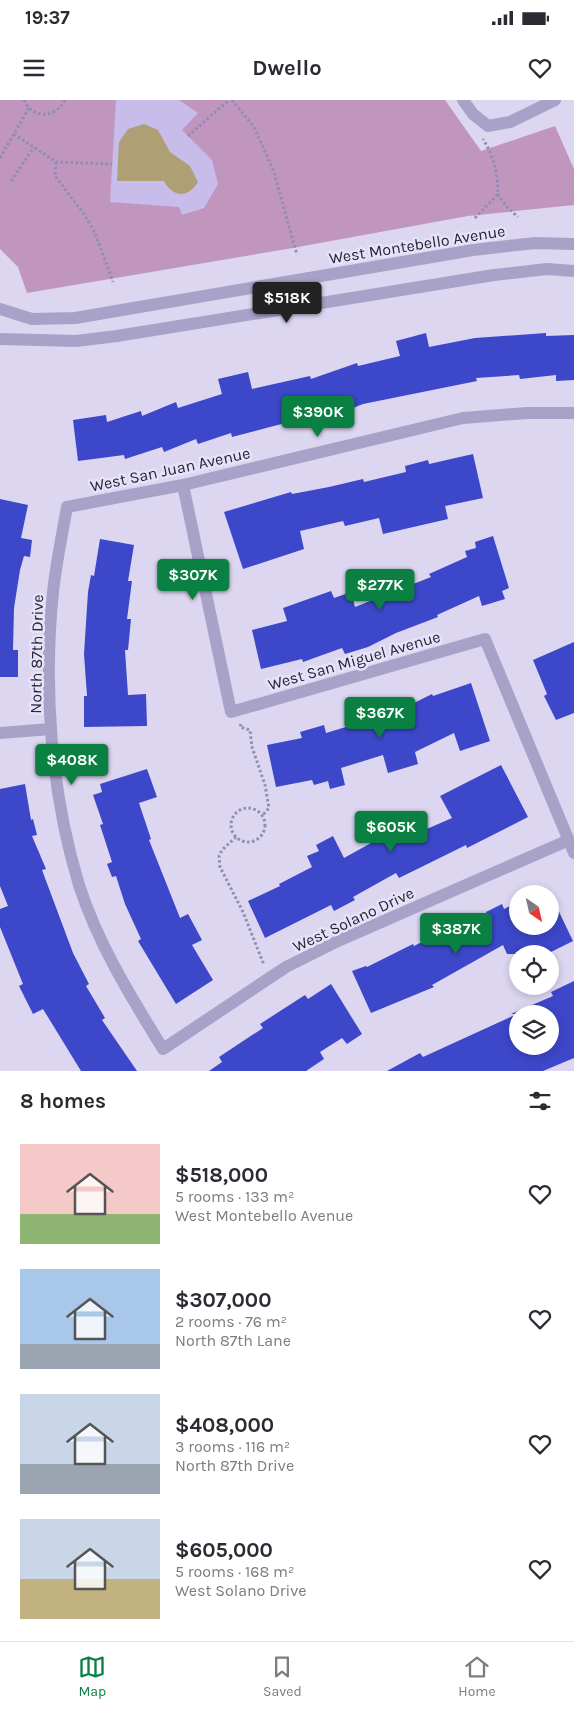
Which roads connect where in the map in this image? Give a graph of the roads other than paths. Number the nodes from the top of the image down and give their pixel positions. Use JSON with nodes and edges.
{"nodes":[{"id":1,"x":463,"y":100,"type":"edge"},
{"id":2,"x":555,"y":100,"type":"edge"},
{"id":3,"x":574,"y":244,"type":"edge"},
{"id":4,"x":574,"y":271,"type":"edge"},
{"id":5,"x":0,"y":309,"type":"edge"},
{"id":6,"x":0,"y":339,"type":"edge"},
{"id":7,"x":574,"y":414,"type":"edge"},
{"id":8,"x":183,"y":485,"type":"junction"},
{"id":9,"x":67,"y":506,"type":"joint"},
{"id":10,"x":51,"y":728,"type":"junction"},
{"id":11,"x":0,"y":733,"type":"edge"},
{"id":12,"x":569,"y":840,"type":"junction"},
{"id":13,"x":574,"y":853,"type":"edge"},
{"id":14,"x":163,"y":1049,"type":"joint"}],
"edges":[{"from":1,"to":2,"type":"street"},
{"from":3,"to":5,"type":"street","name":"West Montebello Avenue"},
{"from":4,"to":6,"type":"street"},
{"from":7,"to":8,"type":"street","name":"West San Juan Avenue"},
{"from":8,"to":9,"type":"street","name":"West San Juan Avenue"},
{"from":8,"to":12,"type":"street","name":"West San Miguel Avenue"},
{"from":9,"to":10,"type":"street","name":"North 87th Drive"},
{"from":10,"to":11,"type":"street"},
{"from":10,"to":14,"type":"street","name":"North 87th Drive"},
{"from":12,"to":13,"type":"street"},
{"from":12,"to":14,"type":"street","name":"West Solano Drive"}]}
